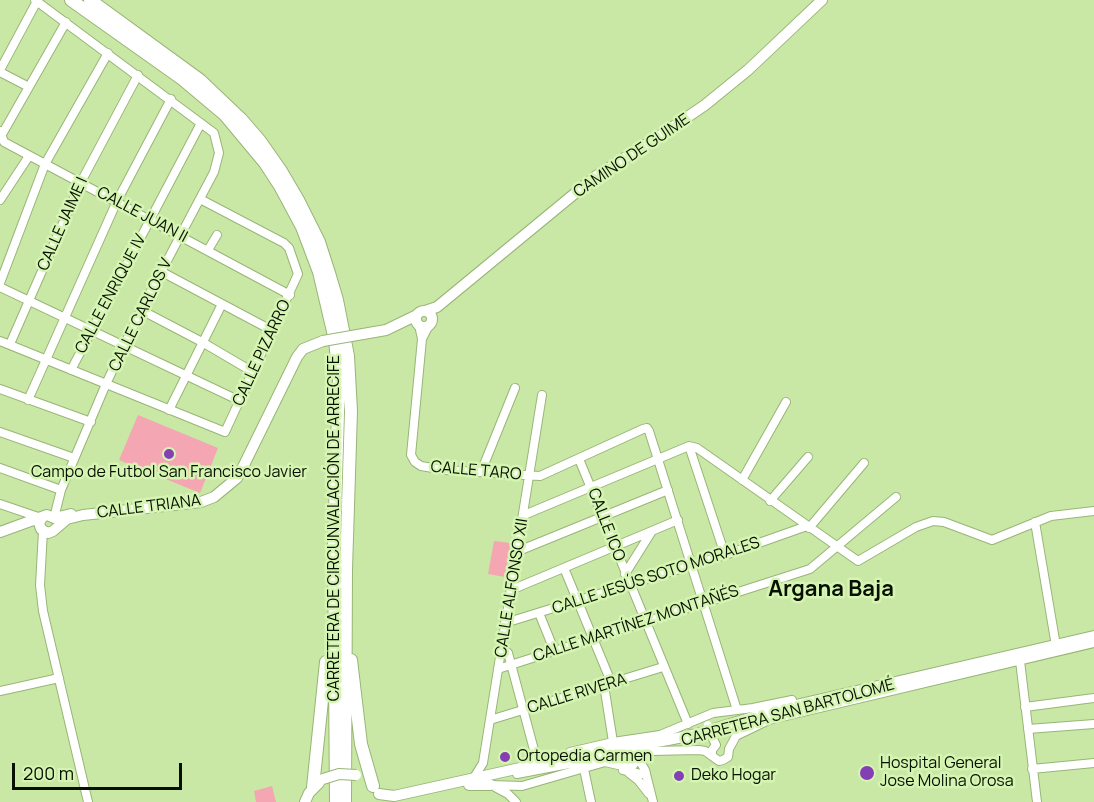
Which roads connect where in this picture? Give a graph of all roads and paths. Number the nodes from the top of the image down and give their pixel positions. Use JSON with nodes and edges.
{"nodes":[{"id":1,"x":71,"y":0,"type":"edge"},
{"id":2,"x":90,"y":0,"type":"edge"},
{"id":3,"x":822,"y":0,"type":"edge"},
{"id":4,"x":36,"y":1,"type":"edge"},
{"id":5,"x":66,"y":22,"type":"junction"},
{"id":6,"x":108,"y":52,"type":"junction"},
{"id":7,"x":0,"y":71,"type":"edge"},
{"id":8,"x":138,"y":75,"type":"junction"},
{"id":9,"x":29,"y":87,"type":"junction"},
{"id":10,"x":171,"y":99,"type":"junction"},
{"id":11,"x":201,"y":123,"type":"junction"},
{"id":12,"x":1,"y":134,"type":"edge"},
{"id":13,"x":29,"y":156,"type":"junction"},
{"id":14,"x":45,"y":164,"type":"junction"},
{"id":15,"x":81,"y":182,"type":"junction"},
{"id":16,"x":200,"y":199,"type":"junction"},
{"id":17,"x":0,"y":200,"type":"edge"},
{"id":18,"x":117,"y":201,"type":"junction"},
{"id":19,"x":151,"y":218,"type":"junction"},
{"id":20,"x":181,"y":235,"type":"junction"},
{"id":21,"x":217,"y":235,"type":"dead end"},
{"id":22,"x":208,"y":250,"type":"junction"},
{"id":23,"x":162,"y":272,"type":"junction"},
{"id":24,"x":0,"y":285,"type":"edge"},
{"id":25,"x":290,"y":294,"type":"junction"},
{"id":26,"x":29,"y":300,"type":"junction"},
{"id":27,"x":222,"y":304,"type":"junction"},
{"id":28,"x":141,"y":310,"type":"junction"},
{"id":29,"x":65,"y":318,"type":"junction"},
{"id":30,"x":424,"y":320,"type":"junction"},
{"id":31,"x":92,"y":330,"type":"junction"},
{"id":32,"x":273,"y":331,"type":"junction"},
{"id":33,"x":0,"y":340,"type":"edge"},
{"id":34,"x":202,"y":342,"type":"junction"},
{"id":35,"x":10,"y":345,"type":"junction"},
{"id":36,"x":126,"y":346,"type":"junction"},
{"id":37,"x":46,"y":359,"type":"junction"},
{"id":38,"x":71,"y":370,"type":"junction"},
{"id":39,"x":253,"y":372,"type":"junction"},
{"id":40,"x":186,"y":375,"type":"junction"},
{"id":41,"x":106,"y":384,"type":"junction"},
{"id":42,"x":515,"y":388,"type":"dead end"},
{"id":43,"x":0,"y":389,"type":"edge"},
{"id":44,"x":542,"y":395,"type":"dead end"},
{"id":45,"x":28,"y":400,"type":"junction"},
{"id":46,"x":240,"y":401,"type":"junction"},
{"id":47,"x":786,"y":402,"type":"dead end"},
{"id":48,"x":169,"y":410,"type":"junction"},
{"id":49,"x":91,"y":422,"type":"junction"},
{"id":50,"x":0,"y":432,"type":"edge"},
{"id":51,"x":343,"y":442,"type":"junction"},
{"id":52,"x":689,"y":446,"type":"junction"},
{"id":53,"x":808,"y":457,"type":"dead end"},
{"id":54,"x":74,"y":458,"type":"junction"},
{"id":55,"x":657,"y":458,"type":"junction"},
{"id":56,"x":579,"y":459,"type":"junction"},
{"id":57,"x":342,"y":462,"type":"junction"},
{"id":58,"x":864,"y":463,"type":"dead end"},
{"id":59,"x":0,"y":468,"type":"edge"},
{"id":60,"x":481,"y":472,"type":"junction"},
{"id":61,"x":530,"y":476,"type":"junction"},
{"id":62,"x":742,"y":480,"type":"junction"},
{"id":63,"x":591,"y":486,"type":"junction"},
{"id":64,"x":668,"y":490,"type":"junction"},
{"id":65,"x":60,"y":493,"type":"junction"},
{"id":66,"x":896,"y":497,"type":"dead end"},
{"id":67,"x":770,"y":501,"type":"junction"},
{"id":68,"x":0,"y":504,"type":"edge"},
{"id":69,"x":1094,"y":511,"type":"edge"},
{"id":70,"x":78,"y":514,"type":"junction"},
{"id":71,"x":524,"y":514,"type":"junction"},
{"id":72,"x":603,"y":517,"type":"junction"},
{"id":73,"x":678,"y":520,"type":"junction"},
{"id":74,"x":1035,"y":522,"type":"junction"},
{"id":75,"x":48,"y":524,"type":"junction"},
{"id":76,"x":808,"y":527,"type":"junction"},
{"id":77,"x":5,"y":530,"type":"edge"},
{"id":78,"x":652,"y":531,"type":"junction"},
{"id":79,"x":334,"y":545,"type":"junction"},
{"id":80,"x":614,"y":546,"type":"junction"},
{"id":81,"x":836,"y":547,"type":"junction"},
{"id":82,"x":516,"y":552,"type":"junction"},
{"id":83,"x":725,"y":555,"type":"junction"},
{"id":84,"x":692,"y":565,"type":"junction"},
{"id":85,"x":564,"y":568,"type":"junction"},
{"id":86,"x":346,"y":569,"type":"junction"},
{"id":87,"x":626,"y":574,"type":"junction"},
{"id":88,"x":630,"y":585,"type":"junction"},
{"id":89,"x":511,"y":590,"type":"junction"},
{"id":90,"x":577,"y":601,"type":"junction"},
{"id":91,"x":703,"y":603,"type":"junction"},
{"id":92,"x":539,"y":613,"type":"junction"},
{"id":93,"x":646,"y":622,"type":"junction"},
{"id":94,"x":505,"y":623,"type":"junction"},
{"id":95,"x":1094,"y":637,"type":"edge"},
{"id":96,"x":593,"y":639,"type":"junction"},
{"id":97,"x":1055,"y":640,"type":"junction"},
{"id":98,"x":501,"y":650,"type":"junction"},
{"id":99,"x":554,"y":650,"type":"junction"},
{"id":100,"x":1020,"y":661,"type":"junction"},
{"id":101,"x":512,"y":664,"type":"junction"},
{"id":102,"x":663,"y":667,"type":"junction"},
{"id":103,"x":995,"y":667,"type":"junction"},
{"id":104,"x":498,"y":669,"type":"junction"},
{"id":105,"x":59,"y":678,"type":"junction"},
{"id":106,"x":1022,"y":684,"type":"junction"},
{"id":107,"x":604,"y":685,"type":"junction"},
{"id":108,"x":0,"y":691,"type":"edge"},
{"id":109,"x":1094,"y":698,"type":"edge"},
{"id":110,"x":1025,"y":707,"type":"junction"},
{"id":111,"x":525,"y":710,"type":"junction"},
{"id":112,"x":737,"y":710,"type":"junction"},
{"id":113,"x":490,"y":720,"type":"junction"},
{"id":114,"x":706,"y":720,"type":"junction"},
{"id":115,"x":688,"y":724,"type":"junction"},
{"id":116,"x":1094,"y":724,"type":"edge"},
{"id":117,"x":1028,"y":729,"type":"junction"},
{"id":118,"x":714,"y":741,"type":"junction"},
{"id":119,"x":613,"y":742,"type":"junction"},
{"id":120,"x":729,"y":749,"type":"junction"},
{"id":121,"x":657,"y":750,"type":"junction"},
{"id":122,"x":634,"y":754,"type":"junction"},
{"id":123,"x":712,"y":755,"type":"junction"},
{"id":124,"x":537,"y":761,"type":"junction"},
{"id":125,"x":1094,"y":763,"type":"edge"},
{"id":126,"x":587,"y":768,"type":"junction"},
{"id":127,"x":1032,"y":769,"type":"junction"},
{"id":128,"x":629,"y":770,"type":"junction"},
{"id":129,"x":646,"y":771,"type":"junction"},
{"id":130,"x":498,"y":772,"type":"junction"},
{"id":131,"x":517,"y":774,"type":"junction"},
{"id":132,"x":473,"y":780,"type":"junction"},
{"id":133,"x":490,"y":784,"type":"junction"},
{"id":134,"x":313,"y":788,"type":"junction"},
{"id":135,"x":378,"y":794,"type":"edge"},
{"id":136,"x":652,"y":799,"type":"edge"},
{"id":137,"x":1036,"y":799,"type":"edge"},
{"id":138,"x":88,"y":802,"type":"edge"},
{"id":139,"x":305,"y":802,"type":"edge"},
{"id":140,"x":336,"y":802,"type":"edge"},
{"id":141,"x":345,"y":802,"type":"edge"},
{"id":142,"x":401,"y":802,"type":"edge"},
{"id":143,"x":516,"y":802,"type":"edge"},
{"id":144,"x":591,"y":802,"type":"edge"}],
"edges":[{"from":1,"to":51,"type":"highway","name":"CARRETERA DE CIRCUNVALACIÓN DE ARRECIFE"},
{"from":2,"to":51,"type":"highway","name":"CARRETERA DE CIRCUNVALACIÓN DE ARRECIFE"},
{"from":3,"to":30,"type":"main road","name":"CAMINO DE GUIME"},
{"from":4,"to":5,"type":"street"},
{"from":4,"to":7,"type":"street"},
{"from":5,"to":6,"type":"street"},
{"from":5,"to":9,"type":"street"},
{"from":6,"to":8,"type":"street"},
{"from":6,"to":14,"type":"street"},
{"from":7,"to":9,"type":"street"},
{"from":8,"to":10,"type":"street"},
{"from":8,"to":15,"type":"street","name":"CALLE JAIME I"},
{"from":9,"to":12,"type":"street"},
{"from":10,"to":11,"type":"street"},
{"from":10,"to":18,"type":"street"},
{"from":11,"to":16,"type":"street","name":"CALLE CARLOS V"},
{"from":11,"to":19,"type":"street","name":"CALLE ENRIQUE IV"},
{"from":12,"to":13,"type":"street","name":"CALLE JUAN II"},
{"from":13,"to":14,"type":"street","name":"CALLE JUAN II"},
{"from":13,"to":17,"type":"street"},
{"from":14,"to":15,"type":"street","name":"CALLE JUAN II"},
{"from":14,"to":24,"type":"street"},
{"from":15,"to":18,"type":"street","name":"CALLE JUAN II"},
{"from":15,"to":26,"type":"street","name":"CALLE JAIME I"},
{"from":16,"to":20,"type":"street","name":"CALLE CARLOS V"},
{"from":16,"to":25,"type":"street","name":"CALLE PIZARRO"},
{"from":18,"to":19,"type":"street","name":"CALLE JUAN II"},
{"from":18,"to":29,"type":"street"},
{"from":19,"to":20,"type":"street","name":"CALLE JUAN II"},
{"from":19,"to":31,"type":"street","name":"CALLE ENRIQUE IV"},
{"from":20,"to":22,"type":"street","name":"CALLE JUAN II"},
{"from":20,"to":23,"type":"street","name":"CALLE CARLOS V"},
{"from":21,"to":22,"type":"street"},
{"from":22,"to":25,"type":"street","name":"CALLE JUAN II"},
{"from":23,"to":27,"type":"street"},
{"from":23,"to":28,"type":"street","name":"CALLE CARLOS V"},
{"from":24,"to":26,"type":"street"},
{"from":25,"to":32,"type":"street","name":"CALLE PIZARRO"},
{"from":26,"to":29,"type":"street"},
{"from":26,"to":35,"type":"street","name":"CALLE JAIME I"},
{"from":27,"to":32,"type":"street"},
{"from":27,"to":34,"type":"street"},
{"from":28,"to":34,"type":"street"},
{"from":28,"to":36,"type":"street","name":"CALLE CARLOS V"},
{"from":29,"to":31,"type":"street"},
{"from":29,"to":37,"type":"street"},
{"from":30,"to":60,"type":"street","name":"CALLE TARO"},
{"from":30,"to":70,"type":"main road","name":"CALLE TRIANA","bridge":true},
{"from":31,"to":36,"type":"street"},
{"from":31,"to":38,"type":"street","name":"CALLE ENRIQUE IV"},
{"from":32,"to":39,"type":"street","name":"CALLE PIZARRO"},
{"from":33,"to":35,"type":"street"},
{"from":34,"to":39,"type":"street"},
{"from":34,"to":40,"type":"street"},
{"from":35,"to":37,"type":"street"},
{"from":36,"to":40,"type":"street"},
{"from":36,"to":41,"type":"street","name":"CALLE CARLOS V"},
{"from":37,"to":38,"type":"street"},
{"from":37,"to":45,"type":"street"},
{"from":38,"to":41,"type":"street"},
{"from":39,"to":46,"type":"street","name":"CALLE PIZARRO"},
{"from":40,"to":46,"type":"street"},
{"from":40,"to":48,"type":"street"},
{"from":41,"to":48,"type":"street"},
{"from":41,"to":49,"type":"street","name":"CALLE CARLOS V"},
{"from":42,"to":60,"type":"street"},
{"from":43,"to":45,"type":"street"},
{"from":44,"to":61,"type":"street","name":"CALLE ALFONSO XII"},
{"from":45,"to":49,"type":"street"},
{"from":46,"to":48,"type":"street","name":"CALLE PIZARRO"},
{"from":47,"to":62,"type":"street"},
{"from":49,"to":54,"type":"street","name":"CALLE CARLOS V"},
{"from":50,"to":54,"type":"street"},
{"from":51,"to":57,"type":"highway","name":"CARRETERA DE CIRCUNVALACIÓN DE ARRECIFE"},
{"from":52,"to":55,"type":"street"},
{"from":52,"to":62,"type":"street"},
{"from":52,"to":83,"type":"street"},
{"from":53,"to":67,"type":"street"},
{"from":54,"to":65,"type":"street","name":"CALLE CARLOS V"},
{"from":55,"to":56,"type":"street"},
{"from":55,"to":63,"type":"street"},
{"from":55,"to":64,"type":"street"},
{"from":56,"to":61,"type":"street"},
{"from":56,"to":63,"type":"street","name":"CALLE ICO"},
{"from":57,"to":79,"type":"highway","name":"CARRETERA DE CIRCUNVALACIÓN DE ARRECIFE"},
{"from":57,"to":86,"type":"highway","name":"CARRETERA DE CIRCUNVALACIÓN DE ARRECIFE"},
{"from":58,"to":76,"type":"street"},
{"from":59,"to":65,"type":"street"},
{"from":60,"to":61,"type":"street","name":"CALLE TARO"},
{"from":61,"to":71,"type":"street","name":"CALLE ALFONSO XII"},
{"from":62,"to":67,"type":"street"},
{"from":63,"to":71,"type":"street"},
{"from":63,"to":72,"type":"street","name":"CALLE ICO"},
{"from":64,"to":72,"type":"street"},
{"from":64,"to":73,"type":"street"},
{"from":65,"to":70,"type":"street"},
{"from":65,"to":75,"type":"street","name":"CALLE CARLOS V"},
{"from":66,"to":81,"type":"street","name":"CALLE MARTÍNEZ MONTAÑÉS"},
{"from":67,"to":76,"type":"street"},
{"from":68,"to":75,"type":"street"},
{"from":69,"to":74,"type":"street"},
{"from":70,"to":75,"type":"main road","name":"CALLE TRIANA"},
{"from":71,"to":82,"type":"street","name":"CALLE ALFONSO XII"},
{"from":72,"to":80,"type":"street","name":"CALLE ICO"},
{"from":72,"to":82,"type":"street"},
{"from":73,"to":78,"type":"street"},
{"from":73,"to":84,"type":"street"},
{"from":74,"to":81,"type":"street"},
{"from":74,"to":97,"type":"street"},
{"from":75,"to":77,"type":"main road"},
{"from":75,"to":105,"type":"street","name":"CALLE CARLOS V"},
{"from":76,"to":81,"type":"street"},
{"from":76,"to":83,"type":"street","name":"CALLE JESÚS SOTO MORALES"},
{"from":78,"to":80,"type":"street"},
{"from":78,"to":87,"type":"street"},
{"from":79,"to":134,"type":"highway"},
{"from":79,"to":140,"type":"highway","name":"CARRETERA DE CIRCUNVALACIÓN DE ARRECIFE"},
{"from":80,"to":85,"type":"street"},
{"from":80,"to":87,"type":"street","name":"CALLE ICO"},
{"from":81,"to":91,"type":"street","name":"CALLE MARTÍNEZ MONTAÑÉS"},
{"from":82,"to":89,"type":"street","name":"CALLE ALFONSO XII"},
{"from":83,"to":84,"type":"street","name":"CALLE JESÚS SOTO MORALES"},
{"from":84,"to":88,"type":"street","name":"CALLE JESÚS SOTO MORALES"},
{"from":84,"to":91,"type":"street"},
{"from":85,"to":89,"type":"street"},
{"from":85,"to":90,"type":"street"},
{"from":86,"to":135,"type":"highway"},
{"from":86,"to":141,"type":"highway","name":"CARRETERA DE CIRCUNVALACIÓN DE ARRECIFE"},
{"from":87,"to":88,"type":"street","name":"CALLE ICO"},
{"from":88,"to":90,"type":"street","name":"CALLE JESÚS SOTO MORALES"},
{"from":88,"to":93,"type":"street","name":"CALLE ICO"},
{"from":89,"to":94,"type":"street","name":"CALLE ALFONSO XII"},
{"from":90,"to":92,"type":"street","name":"CALLE JESÚS SOTO MORALES"},
{"from":90,"to":96,"type":"street"},
{"from":91,"to":93,"type":"street","name":"CALLE MARTÍNEZ MONTAÑÉS"},
{"from":91,"to":112,"type":"street"},
{"from":92,"to":94,"type":"street","name":"CALLE JESÚS SOTO MORALES"},
{"from":92,"to":99,"type":"street"},
{"from":93,"to":96,"type":"street","name":"CALLE MARTÍNEZ MONTAÑÉS"},
{"from":93,"to":102,"type":"street","name":"CALLE ICO"},
{"from":94,"to":98,"type":"street","name":"CALLE ALFONSO XII"},
{"from":95,"to":97,"type":"street","name":"CARRETERA SAN BARTOLOMÉ"},
{"from":95,"to":100,"type":"street","name":"CARRETERA SAN BARTOLOMÉ"},
{"from":95,"to":130,"type":"main road","name":"CARRETERA SAN BARTOLOMÉ"},
{"from":95,"to":131,"type":"main road","name":"CARRETERA SAN BARTOLOMÉ"},
{"from":96,"to":99,"type":"street","name":"CALLE MARTÍNEZ MONTAÑÉS"},
{"from":96,"to":107,"type":"street"},
{"from":97,"to":112,"type":"street","name":"CARRETERA SAN BARTOLOMÉ"},
{"from":98,"to":101,"type":"street"},
{"from":98,"to":104,"type":"street","name":"CALLE ALFONSO XII"},
{"from":99,"to":101,"type":"street","name":"CALLE MARTÍNEZ MONTAÑÉS"},
{"from":100,"to":103,"type":"street","name":"CARRETERA SAN BARTOLOMÉ"},
{"from":100,"to":106,"type":"street"},
{"from":101,"to":104,"type":"street","name":"CALLE MARTÍNEZ MONTAÑÉS"},
{"from":101,"to":111,"type":"street"},
{"from":102,"to":107,"type":"street","name":"CALLE RIVERA"},
{"from":102,"to":115,"type":"street","name":"CALLE ICO"},
{"from":103,"to":106,"type":"street"},
{"from":103,"to":120,"type":"street","name":"CARRETERA SAN BARTOLOMÉ"},
{"from":104,"to":113,"type":"street","name":"CALLE ALFONSO XII"},
{"from":105,"to":108,"type":"street"},
{"from":105,"to":138,"type":"street","name":"CALLE CARLOS V"},
{"from":106,"to":110,"type":"street"},
{"from":107,"to":111,"type":"street","name":"CALLE RIVERA"},
{"from":107,"to":119,"type":"street"},
{"from":109,"to":110,"type":"street"},
{"from":110,"to":117,"type":"street"},
{"from":111,"to":113,"type":"street","name":"CALLE RIVERA"},
{"from":111,"to":124,"type":"street"},
{"from":112,"to":114,"type":"street","name":"CARRETERA SAN BARTOLOMÉ"},
{"from":113,"to":132,"type":"street","name":"CALLE ALFONSO XII"},
{"from":114,"to":115,"type":"street","name":"CARRETERA SAN BARTOLOMÉ"},
{"from":114,"to":118,"type":"street","bridge":true},
{"from":115,"to":119,"type":"street","name":"CARRETERA SAN BARTOLOMÉ"},
{"from":116,"to":117,"type":"street"},
{"from":117,"to":127,"type":"street"},
{"from":118,"to":120,"type":"street"},
{"from":118,"to":123,"type":"street"},
{"from":119,"to":124,"type":"street","name":"CARRETERA SAN BARTOLOMÉ"},
{"from":120,"to":123,"type":"street"},
{"from":121,"to":122,"type":"street","name":"CARRETERA SAN BARTOLOMÉ"},
{"from":121,"to":123,"type":"street","name":"CARRETERA SAN BARTOLOMÉ"},
{"from":121,"to":129,"type":"street"},
{"from":122,"to":128,"type":"street"},
{"from":122,"to":129,"type":"street"},
{"from":122,"to":131,"type":"street","name":"CARRETERA SAN BARTOLOMÉ"},
{"from":124,"to":130,"type":"street","name":"CARRETERA SAN BARTOLOMÉ"},
{"from":125,"to":127,"type":"street"},
{"from":126,"to":128,"type":"street"},
{"from":126,"to":133,"type":"street"},
{"from":126,"to":144,"type":"street"},
{"from":127,"to":137,"type":"street"},
{"from":128,"to":129,"type":"street"},
{"from":128,"to":136,"type":"street"},
{"from":129,"to":136,"type":"street"},
{"from":130,"to":132,"type":"main road","name":"CARRETERA SAN BARTOLOMÉ"},
{"from":131,"to":132,"type":"main road","name":"CARRETERA SAN BARTOLOMÉ"},
{"from":132,"to":133,"type":"main road"},
{"from":132,"to":135,"type":"main road","name":"CARRETERA SAN BARTOLOMÉ"},
{"from":132,"to":142,"type":"main road","name":"CARRETERA SAN BARTOLOMÉ"},
{"from":133,"to":143,"type":"street"},
{"from":134,"to":135,"type":"main road","bridge":true},
{"from":134,"to":139,"type":"main road"}]}
